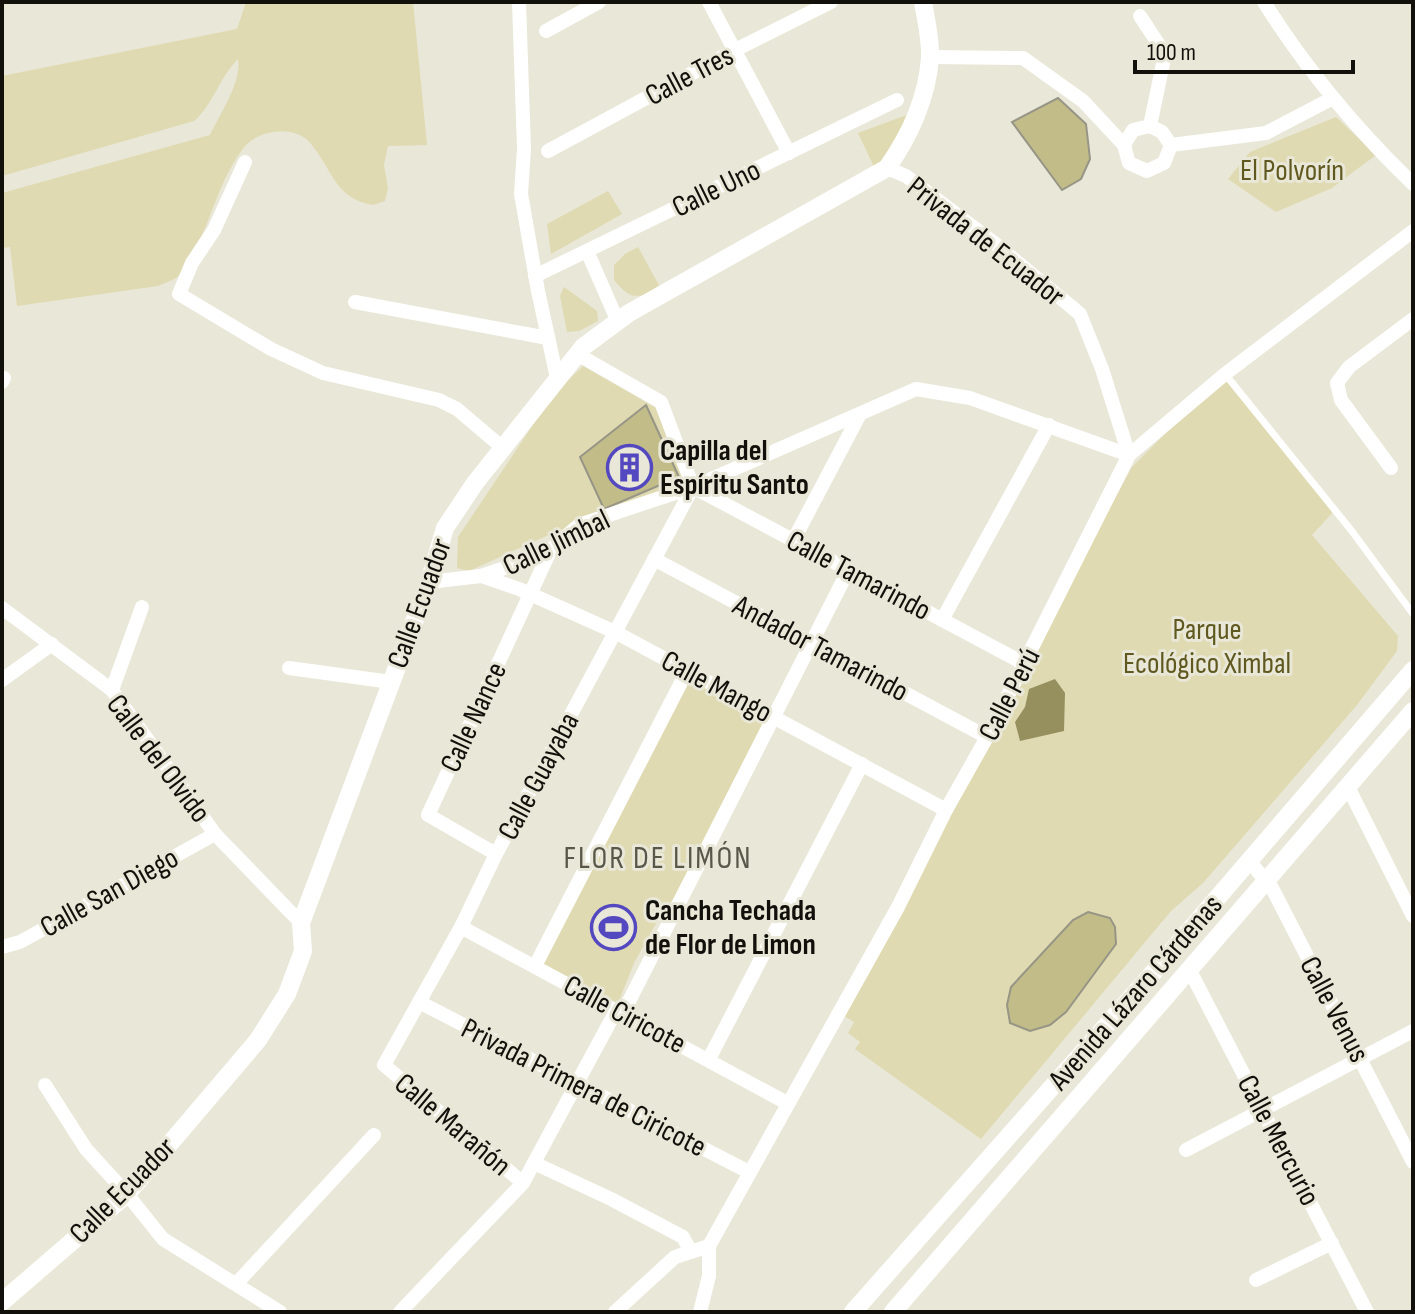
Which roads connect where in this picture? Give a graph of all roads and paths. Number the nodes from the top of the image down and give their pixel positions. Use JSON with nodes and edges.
{"nodes":[{"id":1,"x":519,"y":2,"type":"edge"},
{"id":2,"x":599,"y":2,"type":"edge"},
{"id":3,"x":709,"y":2,"type":"edge"},
{"id":4,"x":831,"y":2,"type":"edge"},
{"id":5,"x":923,"y":2,"type":"edge"},
{"id":6,"x":1264,"y":2,"type":"edge"},
{"id":7,"x":1140,"y":16,"type":"dead end"},
{"id":8,"x":546,"y":31,"type":"dead end"},
{"id":9,"x":735,"y":50,"type":"junction"},
{"id":10,"x":930,"y":57,"type":"junction"},
{"id":11,"x":1333,"y":98,"type":"junction"},
{"id":12,"x":897,"y":100,"type":"dead end"},
{"id":13,"x":1150,"y":126,"type":"junction"},
{"id":14,"x":1124,"y":145,"type":"junction"},
{"id":15,"x":1171,"y":145,"type":"junction"},
{"id":16,"x":548,"y":151,"type":"dead end"},
{"id":17,"x":789,"y":153,"type":"junction"},
{"id":18,"x":245,"y":162,"type":"dead end"},
{"id":19,"x":887,"y":168,"type":"junction"},
{"id":20,"x":1413,"y":184,"type":"edge"},
{"id":21,"x":1413,"y":231,"type":"edge"},
{"id":22,"x":587,"y":251,"type":"junction"},
{"id":23,"x":535,"y":276,"type":"junction"},
{"id":24,"x":355,"y":302,"type":"dead end"},
{"id":25,"x":1413,"y":319,"type":"edge"},
{"id":26,"x":618,"y":322,"type":"junction"},
{"id":27,"x":548,"y":338,"type":"junction"},
{"id":28,"x":577,"y":354,"type":"junction"},
{"id":29,"x":1225,"y":374,"type":"junction"},
{"id":30,"x":557,"y":378,"type":"junction"},
{"id":31,"x":860,"y":414,"type":"junction"},
{"id":32,"x":1049,"y":425,"type":"junction"},
{"id":33,"x":504,"y":449,"type":"junction"},
{"id":34,"x":1129,"y":455,"type":"junction"},
{"id":35,"x":1391,"y":468,"type":"dead end"},
{"id":36,"x":693,"y":487,"type":"junction"},
{"id":37,"x":793,"y":541,"type":"junction"},
{"id":38,"x":551,"y":549,"type":"junction"},
{"id":39,"x":654,"y":559,"type":"junction"},
{"id":40,"x":848,"y":571,"type":"junction"},
{"id":41,"x":481,"y":576,"type":"junction"},
{"id":42,"x":429,"y":582,"type":"junction"},
{"id":43,"x":530,"y":594,"type":"junction"},
{"id":44,"x":142,"y":607,"type":"dead end"},
{"id":45,"x":2,"y":608,"type":"edge"},
{"id":46,"x":1413,"y":614,"type":"edge"},
{"id":47,"x":942,"y":620,"type":"junction"},
{"id":48,"x":615,"y":632,"type":"junction"},
{"id":49,"x":811,"y":643,"type":"junction"},
{"id":50,"x":52,"y":644,"type":"junction"},
{"id":51,"x":1025,"y":664,"type":"junction"},
{"id":52,"x":289,"y":668,"type":"dead end"},
{"id":53,"x":1413,"y":670,"type":"edge"},
{"id":54,"x":687,"y":671,"type":"junction"},
{"id":55,"x":2,"y":680,"type":"edge"},
{"id":56,"x":391,"y":682,"type":"junction"},
{"id":57,"x":1396,"y":689,"type":"junction"},
{"id":58,"x":112,"y":690,"type":"junction"},
{"id":59,"x":1413,"y":708,"type":"edge"},
{"id":60,"x":773,"y":716,"type":"junction"},
{"id":61,"x":987,"y":737,"type":"junction"},
{"id":62,"x":862,"y":764,"type":"junction"},
{"id":63,"x":1347,"y":785,"type":"junction"},
{"id":64,"x":946,"y":810,"type":"junction"},
{"id":65,"x":215,"y":834,"type":"junction"},
{"id":66,"x":496,"y":854,"type":"junction"},
{"id":67,"x":1249,"y":861,"type":"junction"},
{"id":68,"x":1265,"y":881,"type":"junction"},
{"id":69,"x":1413,"y":916,"type":"edge"},
{"id":70,"x":301,"y":923,"type":"junction"},
{"id":71,"x":461,"y":927,"type":"junction"},
{"id":72,"x":2,"y":947,"type":"edge"},
{"id":73,"x":535,"y":966,"type":"junction"},
{"id":74,"x":1189,"y":969,"type":"junction"},
{"id":75,"x":1152,"y":974,"type":"junction"},
{"id":76,"x":1171,"y":989,"type":"junction"},
{"id":77,"x":419,"y":1002,"type":"junction"},
{"id":78,"x":620,"y":1011,"type":"junction"},
{"id":79,"x":1413,"y":1031,"type":"edge"},
{"id":80,"x":1361,"y":1058,"type":"junction"},
{"id":81,"x":709,"y":1059,"type":"junction"},
{"id":82,"x":384,"y":1065,"type":"joint"},
{"id":83,"x":45,"y":1085,"type":"dead end"},
{"id":84,"x":576,"y":1085,"type":"junction"},
{"id":85,"x":787,"y":1103,"type":"junction"},
{"id":86,"x":1263,"y":1109,"type":"junction"},
{"id":87,"x":374,"y":1135,"type":"dead end"},
{"id":88,"x":1186,"y":1150,"type":"dead end"},
{"id":89,"x":1413,"y":1162,"type":"edge"},
{"id":90,"x":534,"y":1163,"type":"junction"},
{"id":91,"x":749,"y":1172,"type":"junction"},
{"id":92,"x":523,"y":1183,"type":"junction"},
{"id":93,"x":127,"y":1194,"type":"junction"},
{"id":94,"x":1332,"y":1243,"type":"junction"},
{"id":95,"x":709,"y":1246,"type":"junction"},
{"id":96,"x":691,"y":1252,"type":"junction"},
{"id":97,"x":1256,"y":1280,"type":"dead end"},
{"id":98,"x":236,"y":1284,"type":"junction"},
{"id":99,"x":2,"y":1302,"type":"edge"},
{"id":100,"x":280,"y":1312,"type":"edge"},
{"id":101,"x":400,"y":1312,"type":"edge"},
{"id":102,"x":615,"y":1312,"type":"edge"},
{"id":103,"x":700,"y":1312,"type":"edge"},
{"id":104,"x":853,"y":1312,"type":"edge"},
{"id":105,"x":893,"y":1312,"type":"edge"},
{"id":106,"x":1367,"y":1312,"type":"edge"}],
"edges":[{"from":1,"to":23,"type":"street"},
{"from":2,"to":8,"type":"street"},
{"from":3,"to":9,"type":"street"},
{"from":4,"to":9,"type":"street","name":"Calle Tres"},
{"from":5,"to":10,"type":"street","name":"Calle Ecuador"},
{"from":6,"to":11,"type":"street"},
{"from":7,"to":13,"type":"street"},
{"from":9,"to":16,"type":"street","name":"Calle Tres"},
{"from":9,"to":17,"type":"street"},
{"from":10,"to":14,"type":"street"},
{"from":10,"to":19,"type":"street","name":"Calle Ecuador"},
{"from":11,"to":15,"type":"street"},
{"from":11,"to":20,"type":"street"},
{"from":12,"to":17,"type":"street","name":"Calle Uno"},
{"from":13,"to":14,"type":"street"},
{"from":13,"to":15,"type":"street"},
{"from":14,"to":15,"type":"street"},
{"from":17,"to":22,"type":"street","name":"Calle Uno"},
{"from":18,"to":33,"type":"street"},
{"from":19,"to":26,"type":"street","name":"Calle Ecuador"},
{"from":19,"to":34,"type":"street","name":"Privada de Ecuador"},
{"from":21,"to":29,"type":"street","name":"Calle Perú"},
{"from":22,"to":23,"type":"street","name":"Calle Uno"},
{"from":22,"to":26,"type":"street"},
{"from":23,"to":27,"type":"street"},
{"from":24,"to":27,"type":"street"},
{"from":25,"to":35,"type":"street"},
{"from":26,"to":28,"type":"street","name":"Calle Ecuador"},
{"from":27,"to":30,"type":"street"},
{"from":28,"to":30,"type":"street","name":"Calle Ecuador"},
{"from":28,"to":36,"type":"street"},
{"from":29,"to":34,"type":"street","name":"Calle Perú"},
{"from":29,"to":46,"type":"lane"},
{"from":30,"to":33,"type":"street","name":"Calle Ecuador"},
{"from":31,"to":32,"type":"street","name":"Calle Jimbal"},
{"from":31,"to":36,"type":"street","name":"Calle Jimbal"},
{"from":31,"to":37,"type":"street"},
{"from":32,"to":34,"type":"street","name":"Calle Jimbal"},
{"from":32,"to":47,"type":"street"},
{"from":33,"to":42,"type":"street","name":"Calle Ecuador"},
{"from":34,"to":51,"type":"street","name":"Calle Perú"},
{"from":36,"to":37,"type":"street","name":"Calle Tamarindo"},
{"from":36,"to":38,"type":"street","name":"Calle Jimbal"},
{"from":36,"to":39,"type":"street","name":"Calle Guayaba"},
{"from":37,"to":40,"type":"street","name":"Calle Tamarindo"},
{"from":38,"to":41,"type":"street","name":"Calle Jimbal"},
{"from":38,"to":43,"type":"street","name":"Calle Nance"},
{"from":39,"to":48,"type":"street","name":"Calle Guayaba"},
{"from":39,"to":49,"type":"street","name":"Andador Tamarindo"},
{"from":40,"to":47,"type":"street","name":"Calle Tamarindo"},
{"from":40,"to":49,"type":"street"},
{"from":41,"to":42,"type":"street","name":"Calle Jimbal"},
{"from":41,"to":43,"type":"street","name":"Calle Mango"},
{"from":42,"to":56,"type":"street","name":"Calle Ecuador"},
{"from":43,"to":48,"type":"street","name":"Calle Mango"},
{"from":43,"to":66,"type":"street","name":"Calle Nance"},
{"from":44,"to":58,"type":"street"},
{"from":45,"to":50,"type":"street","name":"Calle del Olvido"},
{"from":47,"to":51,"type":"street","name":"Calle Tamarindo"},
{"from":48,"to":54,"type":"street","name":"Calle Mango"},
{"from":48,"to":66,"type":"street","name":"Calle Guayaba"},
{"from":49,"to":60,"type":"street"},
{"from":49,"to":61,"type":"street","name":"Andador Tamarindo"},
{"from":50,"to":55,"type":"street"},
{"from":50,"to":58,"type":"street","name":"Calle del Olvido"},
{"from":51,"to":61,"type":"street","name":"Calle Perú"},
{"from":52,"to":56,"type":"street"},
{"from":53,"to":57,"type":"street","name":"Avenida Lázaro Cárdenas"},
{"from":54,"to":60,"type":"street","name":"Calle Mango"},
{"from":54,"to":73,"type":"street"},
{"from":56,"to":70,"type":"street","name":"Calle Ecuador"},
{"from":57,"to":59,"type":"street"},
{"from":57,"to":67,"type":"street","name":"Avenida Lázaro Cárdenas"},
{"from":58,"to":65,"type":"street","name":"Calle del Olvido"},
{"from":59,"to":63,"type":"street","name":"Avenida Lázaro Cárdenas"},
{"from":60,"to":62,"type":"street","name":"Calle Mango"},
{"from":60,"to":78,"type":"street"},
{"from":61,"to":64,"type":"street","name":"Calle Perú"},
{"from":62,"to":64,"type":"street","name":"Calle Mango"},
{"from":62,"to":81,"type":"street"},
{"from":63,"to":68,"type":"street","name":"Avenida Lázaro Cárdenas"},
{"from":63,"to":69,"type":"street"},
{"from":64,"to":85,"type":"street","name":"Calle Perú"},
{"from":65,"to":70,"type":"street","name":"Calle del Olvido"},
{"from":65,"to":72,"type":"street","name":"Calle San Diego"},
{"from":66,"to":71,"type":"street","name":"Calle Guayaba"},
{"from":67,"to":68,"type":"street","name":"Calle Venus"},
{"from":67,"to":75,"type":"street","name":"Avenida Lázaro Cárdenas"},
{"from":68,"to":74,"type":"street","name":"Avenida Lázaro Cárdenas"},
{"from":68,"to":80,"type":"street","name":"Calle Venus"},
{"from":70,"to":93,"type":"street","name":"Calle Ecuador"},
{"from":71,"to":73,"type":"street","name":"Calle Ciricote"},
{"from":71,"to":77,"type":"street","name":"Calle Guayaba"},
{"from":73,"to":78,"type":"street","name":"Calle Ciricote"},
{"from":74,"to":76,"type":"street","name":"Avenida Lázaro Cárdenas"},
{"from":74,"to":86,"type":"street","name":"Calle Mercurio"},
{"from":75,"to":76,"type":"street"},
{"from":75,"to":104,"type":"street","name":"Avenida Lázaro Cárdenas"},
{"from":76,"to":105,"type":"street","name":"Avenida Lázaro Cárdenas"},
{"from":77,"to":82,"type":"street","name":"Calle Guayaba"},
{"from":77,"to":84,"type":"street","name":"Privada Primera de Ciricote"},
{"from":78,"to":81,"type":"street","name":"Calle Ciricote"},
{"from":78,"to":84,"type":"street"},
{"from":79,"to":80,"type":"street"},
{"from":80,"to":86,"type":"street"},
{"from":80,"to":89,"type":"street","name":"Calle Venus"},
{"from":81,"to":85,"type":"street","name":"Calle Ciricote"},
{"from":82,"to":92,"type":"street","name":"Calle Marañón"},
{"from":83,"to":93,"type":"street"},
{"from":84,"to":90,"type":"street"},
{"from":84,"to":91,"type":"street","name":"Privada Primera de Ciricote"},
{"from":85,"to":91,"type":"street","name":"Calle Perú"},
{"from":86,"to":88,"type":"street"},
{"from":86,"to":94,"type":"street","name":"Calle Mercurio"},
{"from":87,"to":98,"type":"street"},
{"from":90,"to":92,"type":"street"},
{"from":90,"to":96,"type":"street"},
{"from":91,"to":95,"type":"street","name":"Calle Perú"},
{"from":92,"to":101,"type":"street"},
{"from":93,"to":98,"type":"street"},
{"from":93,"to":99,"type":"street","name":"Calle Ecuador"},
{"from":94,"to":97,"type":"street"},
{"from":94,"to":106,"type":"street","name":"Calle Mercurio"},
{"from":95,"to":96,"type":"street"},
{"from":95,"to":103,"type":"street","name":"Calle Perú"},
{"from":96,"to":102,"type":"street"},
{"from":98,"to":100,"type":"street"}]}
